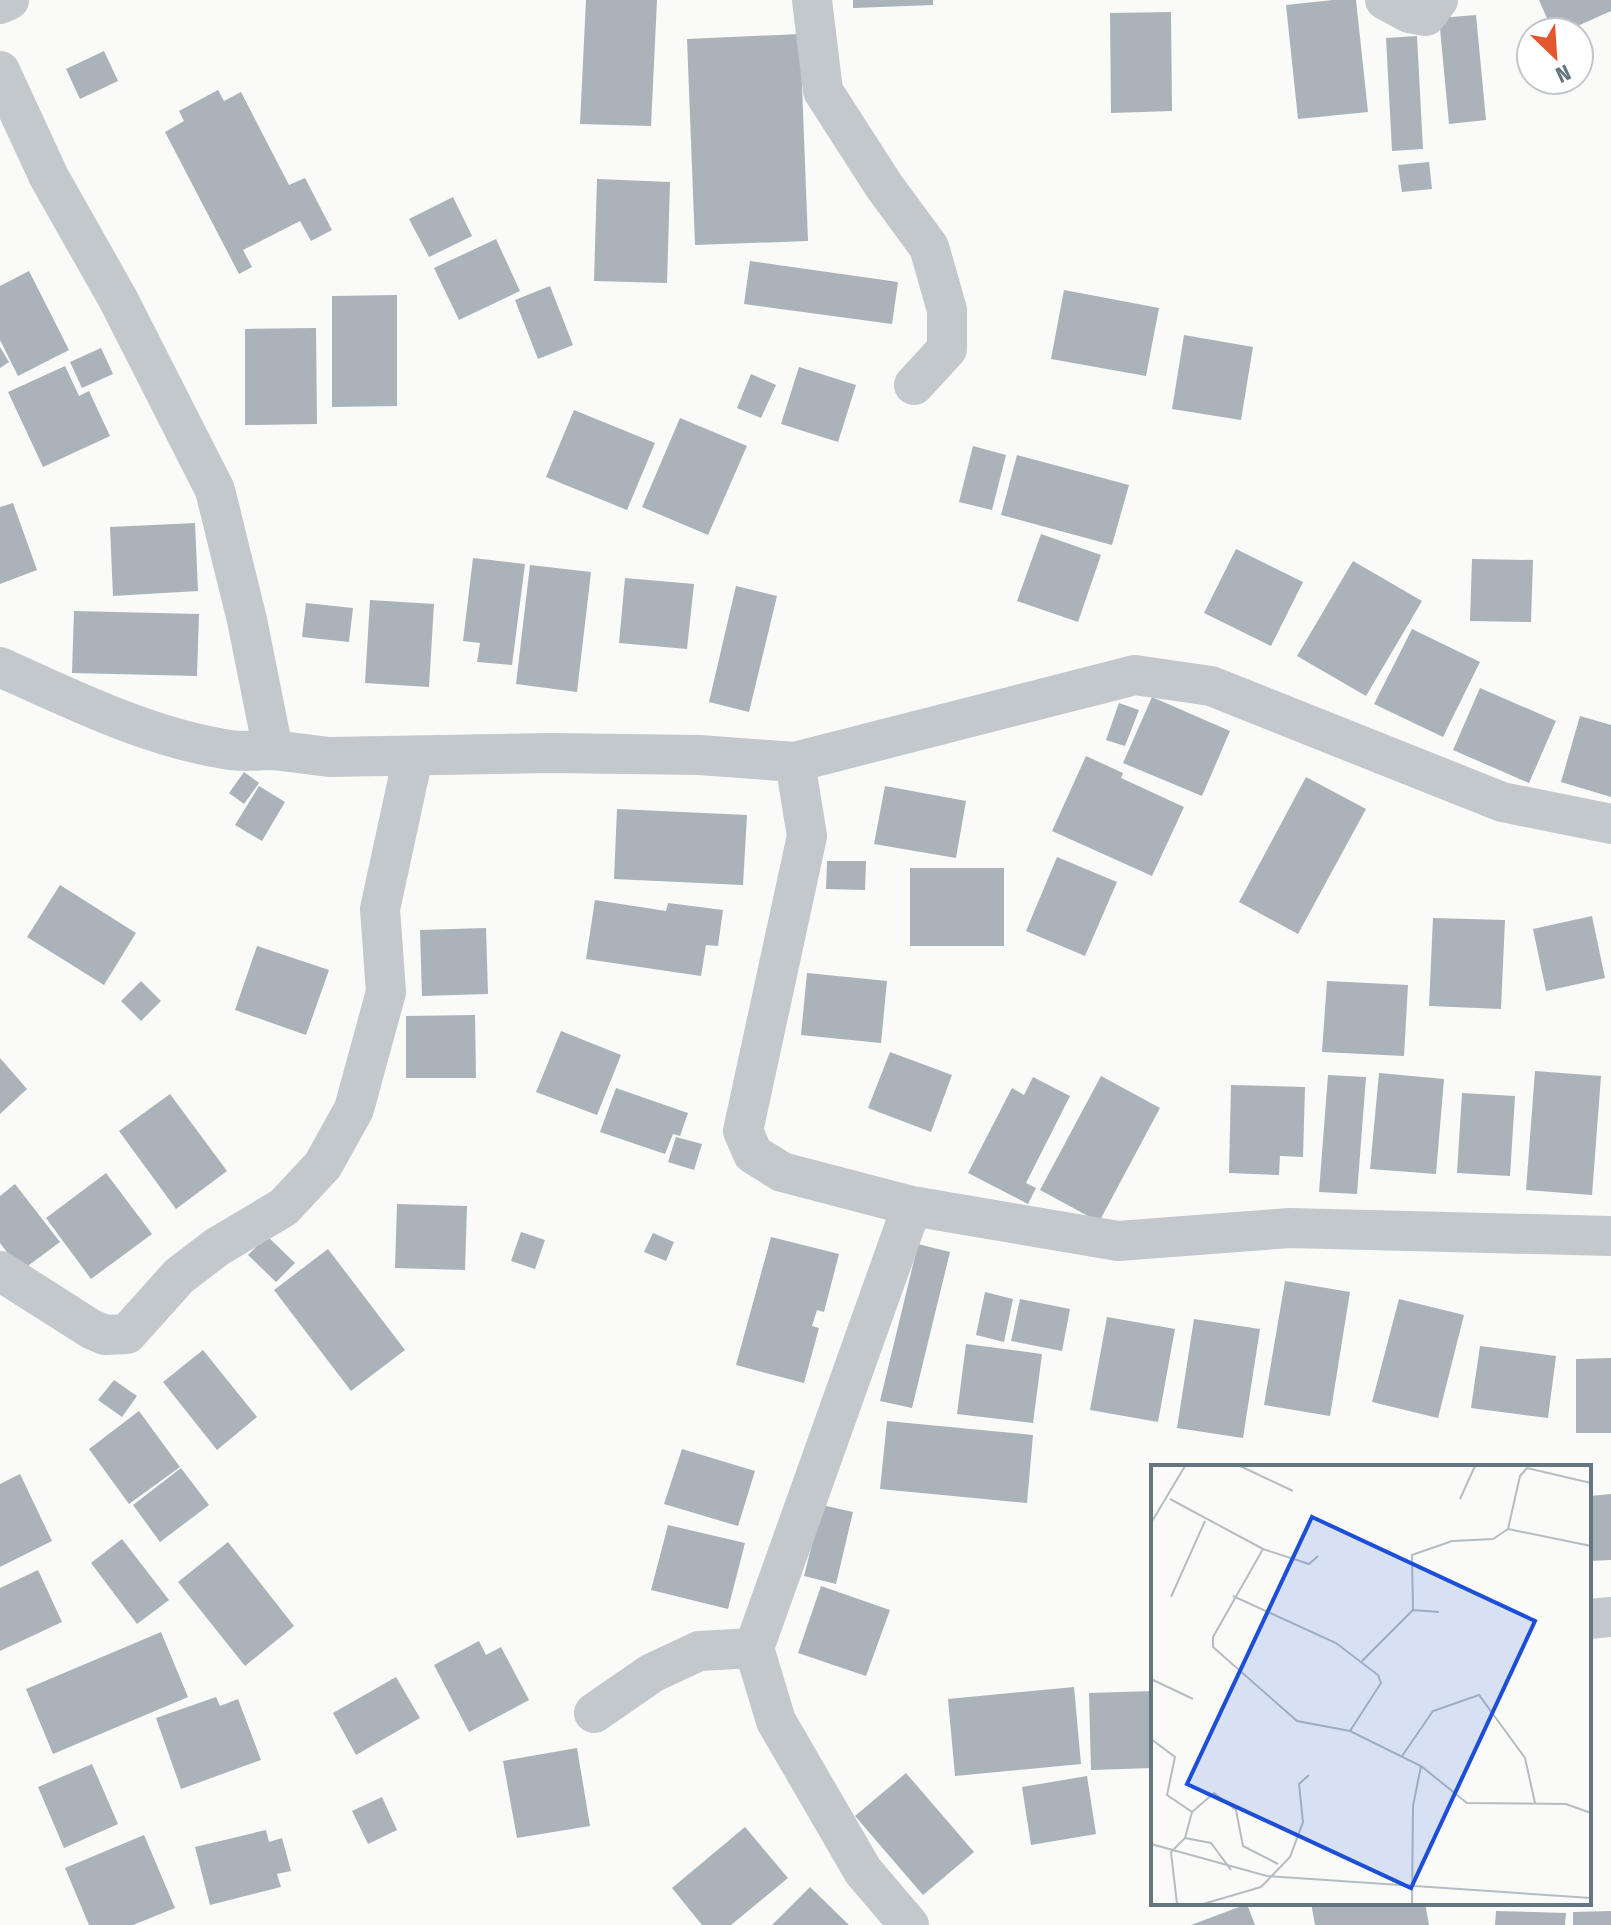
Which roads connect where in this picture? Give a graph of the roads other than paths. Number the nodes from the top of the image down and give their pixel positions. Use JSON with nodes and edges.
{"nodes":[{"id":1,"x":9,"y":0,"type":"edge"},
{"id":2,"x":812,"y":0,"type":"edge"},
{"id":3,"x":1385,"y":0,"type":"edge"},
{"id":4,"x":1438,"y":0,"type":"edge"},
{"id":5,"x":0,"y":4,"type":"edge"},
{"id":6,"x":0,"y":71,"type":"edge"},
{"id":7,"x":914,"y":385,"type":"dead end"},
{"id":8,"x":0,"y":667,"type":"edge"},
{"id":9,"x":273,"y":750,"type":"junction"},
{"id":10,"x":413,"y":757,"type":"junction"},
{"id":11,"x":795,"y":762,"type":"junction"},
{"id":12,"x":1611,"y":824,"type":"edge"},
{"id":13,"x":912,"y":1206,"type":"junction"},
{"id":14,"x":1611,"y":1236,"type":"edge"},
{"id":15,"x":0,"y":1271,"type":"edge"},
{"id":16,"x":1611,"y":1617,"type":"edge"},
{"id":17,"x":1591,"y":1619,"type":"edge"},
{"id":18,"x":754,"y":1648,"type":"junction"},
{"id":19,"x":594,"y":1713,"type":"dead end"},
{"id":20,"x":909,"y":1925,"type":"edge"}],
"edges":[{"from":1,"to":5,"type":"street"},
{"from":2,"to":7,"type":"street"},
{"from":3,"to":4,"type":"street"},
{"from":6,"to":9,"type":"street"},
{"from":8,"to":9,"type":"street"},
{"from":9,"to":10,"type":"street"},
{"from":10,"to":11,"type":"street"},
{"from":10,"to":15,"type":"street"},
{"from":11,"to":12,"type":"street"},
{"from":11,"to":13,"type":"street"},
{"from":13,"to":14,"type":"street"},
{"from":13,"to":18,"type":"street"},
{"from":16,"to":17,"type":"street"},
{"from":18,"to":19,"type":"street"},
{"from":18,"to":20,"type":"street"}]}
